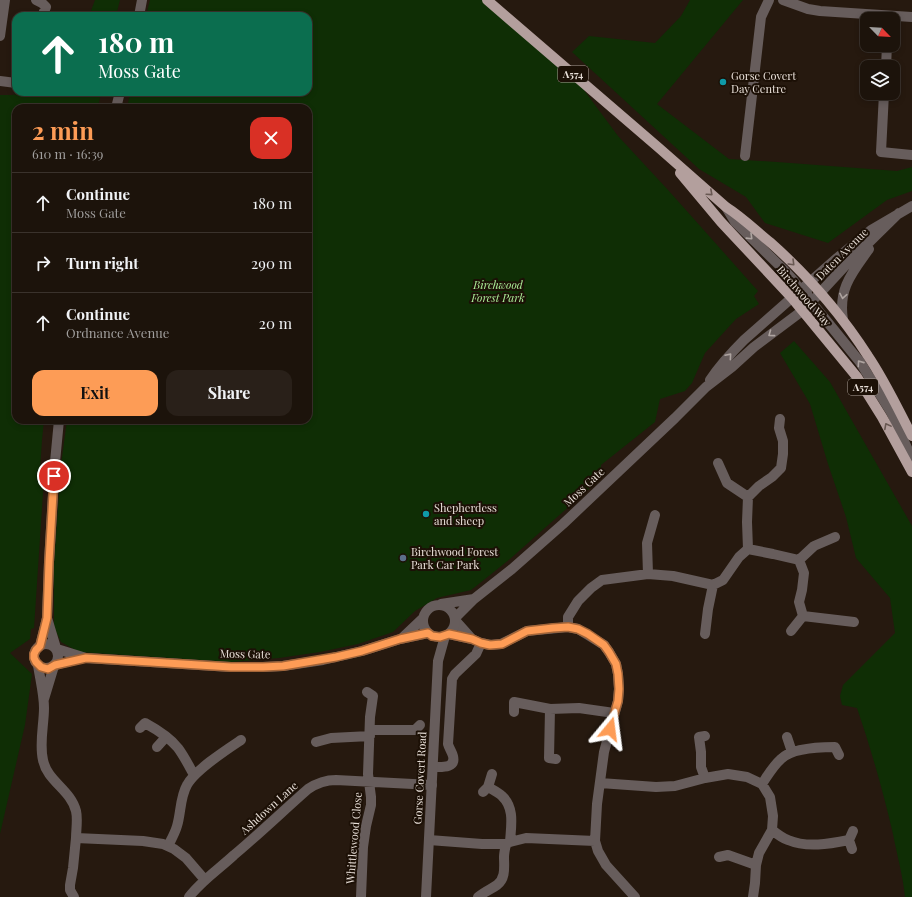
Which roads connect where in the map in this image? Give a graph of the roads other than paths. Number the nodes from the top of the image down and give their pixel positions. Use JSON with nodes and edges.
{"nodes":[{"id":1,"x":5,"y":0,"type":"edge"},
{"id":2,"x":36,"y":0,"type":"edge"},
{"id":3,"x":142,"y":0,"type":"edge"},
{"id":4,"x":487,"y":0,"type":"edge"},
{"id":5,"x":768,"y":0,"type":"edge"},
{"id":6,"x":783,"y":0,"type":"edge"},
{"id":7,"x":44,"y":12,"type":"edge"},
{"id":8,"x":140,"y":12,"type":"edge"},
{"id":9,"x":860,"y":15,"type":"edge"},
{"id":10,"x":900,"y":17,"type":"edge"},
{"id":11,"x":912,"y":17,"type":"edge"},
{"id":12,"x":0,"y":36,"type":"edge"},
{"id":13,"x":0,"y":81,"type":"edge"},
{"id":14,"x":12,"y":82,"type":"edge"},
{"id":15,"x":884,"y":100,"type":"edge"},
{"id":16,"x":660,"y":148,"type":"junction"},
{"id":17,"x":912,"y":155,"type":"edge"},
{"id":18,"x":745,"y":156,"type":"dead end"},
{"id":19,"x":912,"y":206,"type":"edge"},
{"id":20,"x":726,"y":207,"type":"junction"},
{"id":21,"x":899,"y":213,"type":"junction"},
{"id":22,"x":883,"y":230,"type":"junction"},
{"id":23,"x":810,"y":281,"type":"junction"},
{"id":24,"x":801,"y":290,"type":"junction"},
{"id":25,"x":820,"y":293,"type":"junction"},
{"id":26,"x":792,"y":298,"type":"junction"},
{"id":27,"x":811,"y":302,"type":"junction"},
{"id":28,"x":802,"y":311,"type":"junction"},
{"id":29,"x":844,"y":320,"type":"junction"},
{"id":30,"x":706,"y":387,"type":"junction"},
{"id":31,"x":780,"y":419,"type":"dead end"},
{"id":32,"x":59,"y":424,"type":"edge"},
{"id":33,"x":912,"y":436,"type":"edge"},
{"id":34,"x":912,"y":459,"type":"edge"},
{"id":35,"x":718,"y":463,"type":"dead end"},
{"id":36,"x":912,"y":472,"type":"edge"},
{"id":37,"x":748,"y":497,"type":"junction"},
{"id":38,"x":655,"y":515,"type":"dead end"},
{"id":39,"x":835,"y":537,"type":"dead end"},
{"id":40,"x":748,"y":549,"type":"junction"},
{"id":41,"x":798,"y":560,"type":"junction"},
{"id":42,"x":648,"y":574,"type":"junction"},
{"id":43,"x":713,"y":585,"type":"junction"},
{"id":44,"x":474,"y":599,"type":"junction"},
{"id":45,"x":441,"y":604,"type":"junction"},
{"id":46,"x":803,"y":616,"type":"junction"},
{"id":47,"x":47,"y":618,"type":"junction"},
{"id":48,"x":422,"y":619,"type":"junction"},
{"id":49,"x":455,"y":619,"type":"junction"},
{"id":50,"x":854,"y":622,"type":"dead end"},
{"id":51,"x":568,"y":627,"type":"junction"},
{"id":52,"x":791,"y":631,"type":"dead end"},
{"id":53,"x":430,"y":634,"type":"junction"},
{"id":54,"x":705,"y":634,"type":"dead end"},
{"id":55,"x":447,"y":635,"type":"junction"},
{"id":56,"x":400,"y":639,"type":"junction"},
{"id":57,"x":472,"y":639,"type":"junction"},
{"id":58,"x":481,"y":643,"type":"junction"},
{"id":59,"x":40,"y":646,"type":"junction"},
{"id":60,"x":56,"y":649,"type":"junction"},
{"id":61,"x":86,"y":658,"type":"junction"},
{"id":62,"x":438,"y":661,"type":"junction"},
{"id":63,"x":38,"y":665,"type":"junction"},
{"id":64,"x":55,"y":665,"type":"junction"},
{"id":65,"x":367,"y":692,"type":"dead end"},
{"id":66,"x":44,"y":701,"type":"junction"},
{"id":67,"x":550,"y":709,"type":"junction"},
{"id":68,"x":514,"y":712,"type":"dead end"},
{"id":69,"x":614,"y":712,"type":"junction"},
{"id":70,"x":420,"y":725,"type":"dead end"},
{"id":71,"x":140,"y":728,"type":"dead end"},
{"id":72,"x":370,"y":733,"type":"junction"},
{"id":73,"x":705,"y":736,"type":"dead end"},
{"id":74,"x":166,"y":737,"type":"junction"},
{"id":75,"x":787,"y":737,"type":"dead end"},
{"id":76,"x":241,"y":740,"type":"dead end"},
{"id":77,"x":316,"y":742,"type":"dead end"},
{"id":78,"x":157,"y":747,"type":"dead end"},
{"id":79,"x":792,"y":752,"type":"junction"},
{"id":80,"x":839,"y":755,"type":"dead end"},
{"id":81,"x":556,"y":760,"type":"dead end"},
{"id":82,"x":433,"y":766,"type":"junction"},
{"id":83,"x":492,"y":774,"type":"dead end"},
{"id":84,"x":194,"y":775,"type":"junction"},
{"id":85,"x":705,"y":778,"type":"junction"},
{"id":86,"x":369,"y":782,"type":"junction"},
{"id":87,"x":600,"y":783,"type":"junction"},
{"id":88,"x":762,"y":784,"type":"junction"},
{"id":89,"x":432,"y":785,"type":"junction"},
{"id":90,"x":772,"y":830,"type":"junction"},
{"id":91,"x":76,"y":838,"type":"junction"},
{"id":92,"x":429,"y":840,"type":"junction"},
{"id":93,"x":851,"y":840,"type":"dead end"},
{"id":94,"x":595,"y":841,"type":"junction"},
{"id":95,"x":508,"y":843,"type":"junction"},
{"id":96,"x":168,"y":846,"type":"junction"},
{"id":97,"x":719,"y":857,"type":"dead end"},
{"id":98,"x":756,"y":865,"type":"junction"},
{"id":99,"x":205,"y":880,"type":"junction"},
{"id":100,"x":74,"y":897,"type":"edge"},
{"id":101,"x":189,"y":897,"type":"edge"},
{"id":102,"x":361,"y":897,"type":"edge"},
{"id":103,"x":426,"y":897,"type":"edge"},
{"id":104,"x":478,"y":897,"type":"edge"},
{"id":105,"x":634,"y":897,"type":"edge"},
{"id":106,"x":753,"y":897,"type":"edge"}],
"edges":[{"from":1,"to":12,"type":"street"},
{"from":2,"to":7,"type":"street"},
{"from":3,"to":8,"type":"street"},
{"from":4,"to":16,"type":"main road","name":"Birchwood Way","number":"A574"},
{"from":5,"to":18,"type":"street"},
{"from":6,"to":9,"type":"street"},
{"from":10,"to":11,"type":"street"},
{"from":13,"to":14,"type":"street"},
{"from":15,"to":17,"type":"street"},
{"from":16,"to":20,"type":"main road","name":"Birchwood Way","number":"A574","one_way":true},
{"from":16,"to":26,"type":"main road","name":"Birchwood Way","number":"A574"},
{"from":19,"to":21,"type":"street","name":"Daten Avenue"},
{"from":20,"to":23,"type":"main road","name":"Birchwood Way","number":"A574","one_way":true},
{"from":20,"to":24,"type":"street","number":"A574","one_way":true},
{"from":21,"to":22,"type":"street","name":"Daten Avenue"},
{"from":21,"to":23,"type":"street","name":"Daten Avenue"},
{"from":22,"to":25,"type":"street","name":"Daten Avenue"},
{"from":22,"to":29,"type":"street","one_way":true},
{"from":23,"to":24,"type":"street","name":"Daten Avenue"},
{"from":23,"to":25,"type":"main road","name":"Birchwood Way","number":"A574"},
{"from":23,"to":27,"type":"street"},
{"from":24,"to":26,"type":"street","name":"Daten Avenue"},
{"from":24,"to":28,"type":"street"},
{"from":25,"to":27,"type":"street","name":"Daten Avenue"},
{"from":25,"to":29,"type":"main road","name":"Birchwood Way","number":"A574"},
{"from":26,"to":28,"type":"main road","name":"Birchwood Way","number":"A574"},
{"from":30,"to":26,"type":"street","name":"Moss Gate","one_way":true},
{"from":27,"to":28,"type":"street","name":"Daten Avenue"},
{"from":34,"to":27,"type":"street","number":"A574","one_way":true},
{"from":28,"to":30,"type":"street","name":"Moss Gate","one_way":true},
{"from":36,"to":28,"type":"main road","name":"Birchwood Way","number":"A574","one_way":true},
{"from":29,"to":33,"type":"main road","name":"Birchwood Way","number":"A574"},
{"from":30,"to":44,"type":"street","name":"Moss Gate"},
{"from":31,"to":37,"type":"street"},
{"from":32,"to":47,"type":"street"},
{"from":35,"to":37,"type":"street"},
{"from":37,"to":40,"type":"street"},
{"from":38,"to":42,"type":"street"},
{"from":39,"to":41,"type":"street"},
{"from":40,"to":41,"type":"street"},
{"from":40,"to":43,"type":"street"},
{"from":41,"to":46,"type":"street"},
{"from":42,"to":43,"type":"street"},
{"from":42,"to":51,"type":"street"},
{"from":43,"to":54,"type":"street"},
{"from":44,"to":45,"type":"street","name":"Moss Gate"},
{"from":44,"to":49,"type":"street","name":"Moss Gate"},
{"from":45,"to":48,"type":"street","name":"Moss Gate"},
{"from":45,"to":49,"type":"street"},
{"from":46,"to":50,"type":"street"},
{"from":46,"to":52,"type":"street"},
{"from":47,"to":59,"type":"street"},
{"from":47,"to":60,"type":"street"},
{"from":48,"to":53,"type":"street"},
{"from":48,"to":56,"type":"street","name":"Moss Gate"},
{"from":49,"to":55,"type":"street","name":"Moss Gate"},
{"from":49,"to":57,"type":"street"},
{"from":51,"to":58,"type":"street"},
{"from":51,"to":69,"type":"street"},
{"from":53,"to":55,"type":"street","name":"Moss Gate"},
{"from":53,"to":56,"type":"street","name":"Moss Gate"},
{"from":53,"to":62,"type":"street","name":"Gorse Covert Road"},
{"from":55,"to":57,"type":"street"},
{"from":55,"to":62,"type":"street","name":"Gorse Covert Road"},
{"from":56,"to":61,"type":"street","name":"Moss Gate"},
{"from":57,"to":58,"type":"street"},
{"from":58,"to":82,"type":"street"},
{"from":59,"to":60,"type":"street"},
{"from":59,"to":63,"type":"street"},
{"from":60,"to":61,"type":"street","name":"Moss Gate"},
{"from":60,"to":64,"type":"street"},
{"from":61,"to":64,"type":"street","name":"Moss Gate"},
{"from":62,"to":82,"type":"street","name":"Gorse Covert Road"},
{"from":63,"to":64,"type":"street"},
{"from":63,"to":66,"type":"street"},
{"from":64,"to":66,"type":"street"},
{"from":65,"to":72,"type":"street","name":"Whittlewood Close"},
{"from":66,"to":91,"type":"street"},
{"from":67,"to":68,"type":"street"},
{"from":67,"to":69,"type":"street"},
{"from":67,"to":81,"type":"street"},
{"from":69,"to":87,"type":"street"},
{"from":70,"to":72,"type":"street"},
{"from":71,"to":74,"type":"street"},
{"from":72,"to":77,"type":"street"},
{"from":72,"to":86,"type":"street","name":"Whittlewood Close"},
{"from":73,"to":85,"type":"street"},
{"from":74,"to":78,"type":"street"},
{"from":74,"to":84,"type":"street"},
{"from":75,"to":79,"type":"street"},
{"from":76,"to":84,"type":"street"},
{"from":79,"to":80,"type":"street"},
{"from":79,"to":88,"type":"street"},
{"from":82,"to":89,"type":"street","name":"Gorse Covert Road"},
{"from":83,"to":95,"type":"street"},
{"from":84,"to":96,"type":"street"},
{"from":85,"to":87,"type":"street"},
{"from":85,"to":88,"type":"street"},
{"from":86,"to":89,"type":"street","name":"Ashdown Lane"},
{"from":86,"to":99,"type":"street","name":"Ashdown Lane"},
{"from":86,"to":102,"type":"street","name":"Whittlewood Close"},
{"from":87,"to":94,"type":"street"},
{"from":88,"to":90,"type":"street"},
{"from":89,"to":92,"type":"street","name":"Gorse Covert Road"},
{"from":90,"to":93,"type":"street"},
{"from":90,"to":98,"type":"street"},
{"from":91,"to":96,"type":"street"},
{"from":91,"to":100,"type":"street"},
{"from":92,"to":95,"type":"street"},
{"from":92,"to":103,"type":"street","name":"Gorse Covert Road"},
{"from":94,"to":95,"type":"street"},
{"from":94,"to":105,"type":"street"},
{"from":95,"to":104,"type":"street"},
{"from":96,"to":99,"type":"street"},
{"from":97,"to":98,"type":"street"},
{"from":98,"to":106,"type":"street"},
{"from":99,"to":101,"type":"street","name":"Ashdown Lane"}]}
